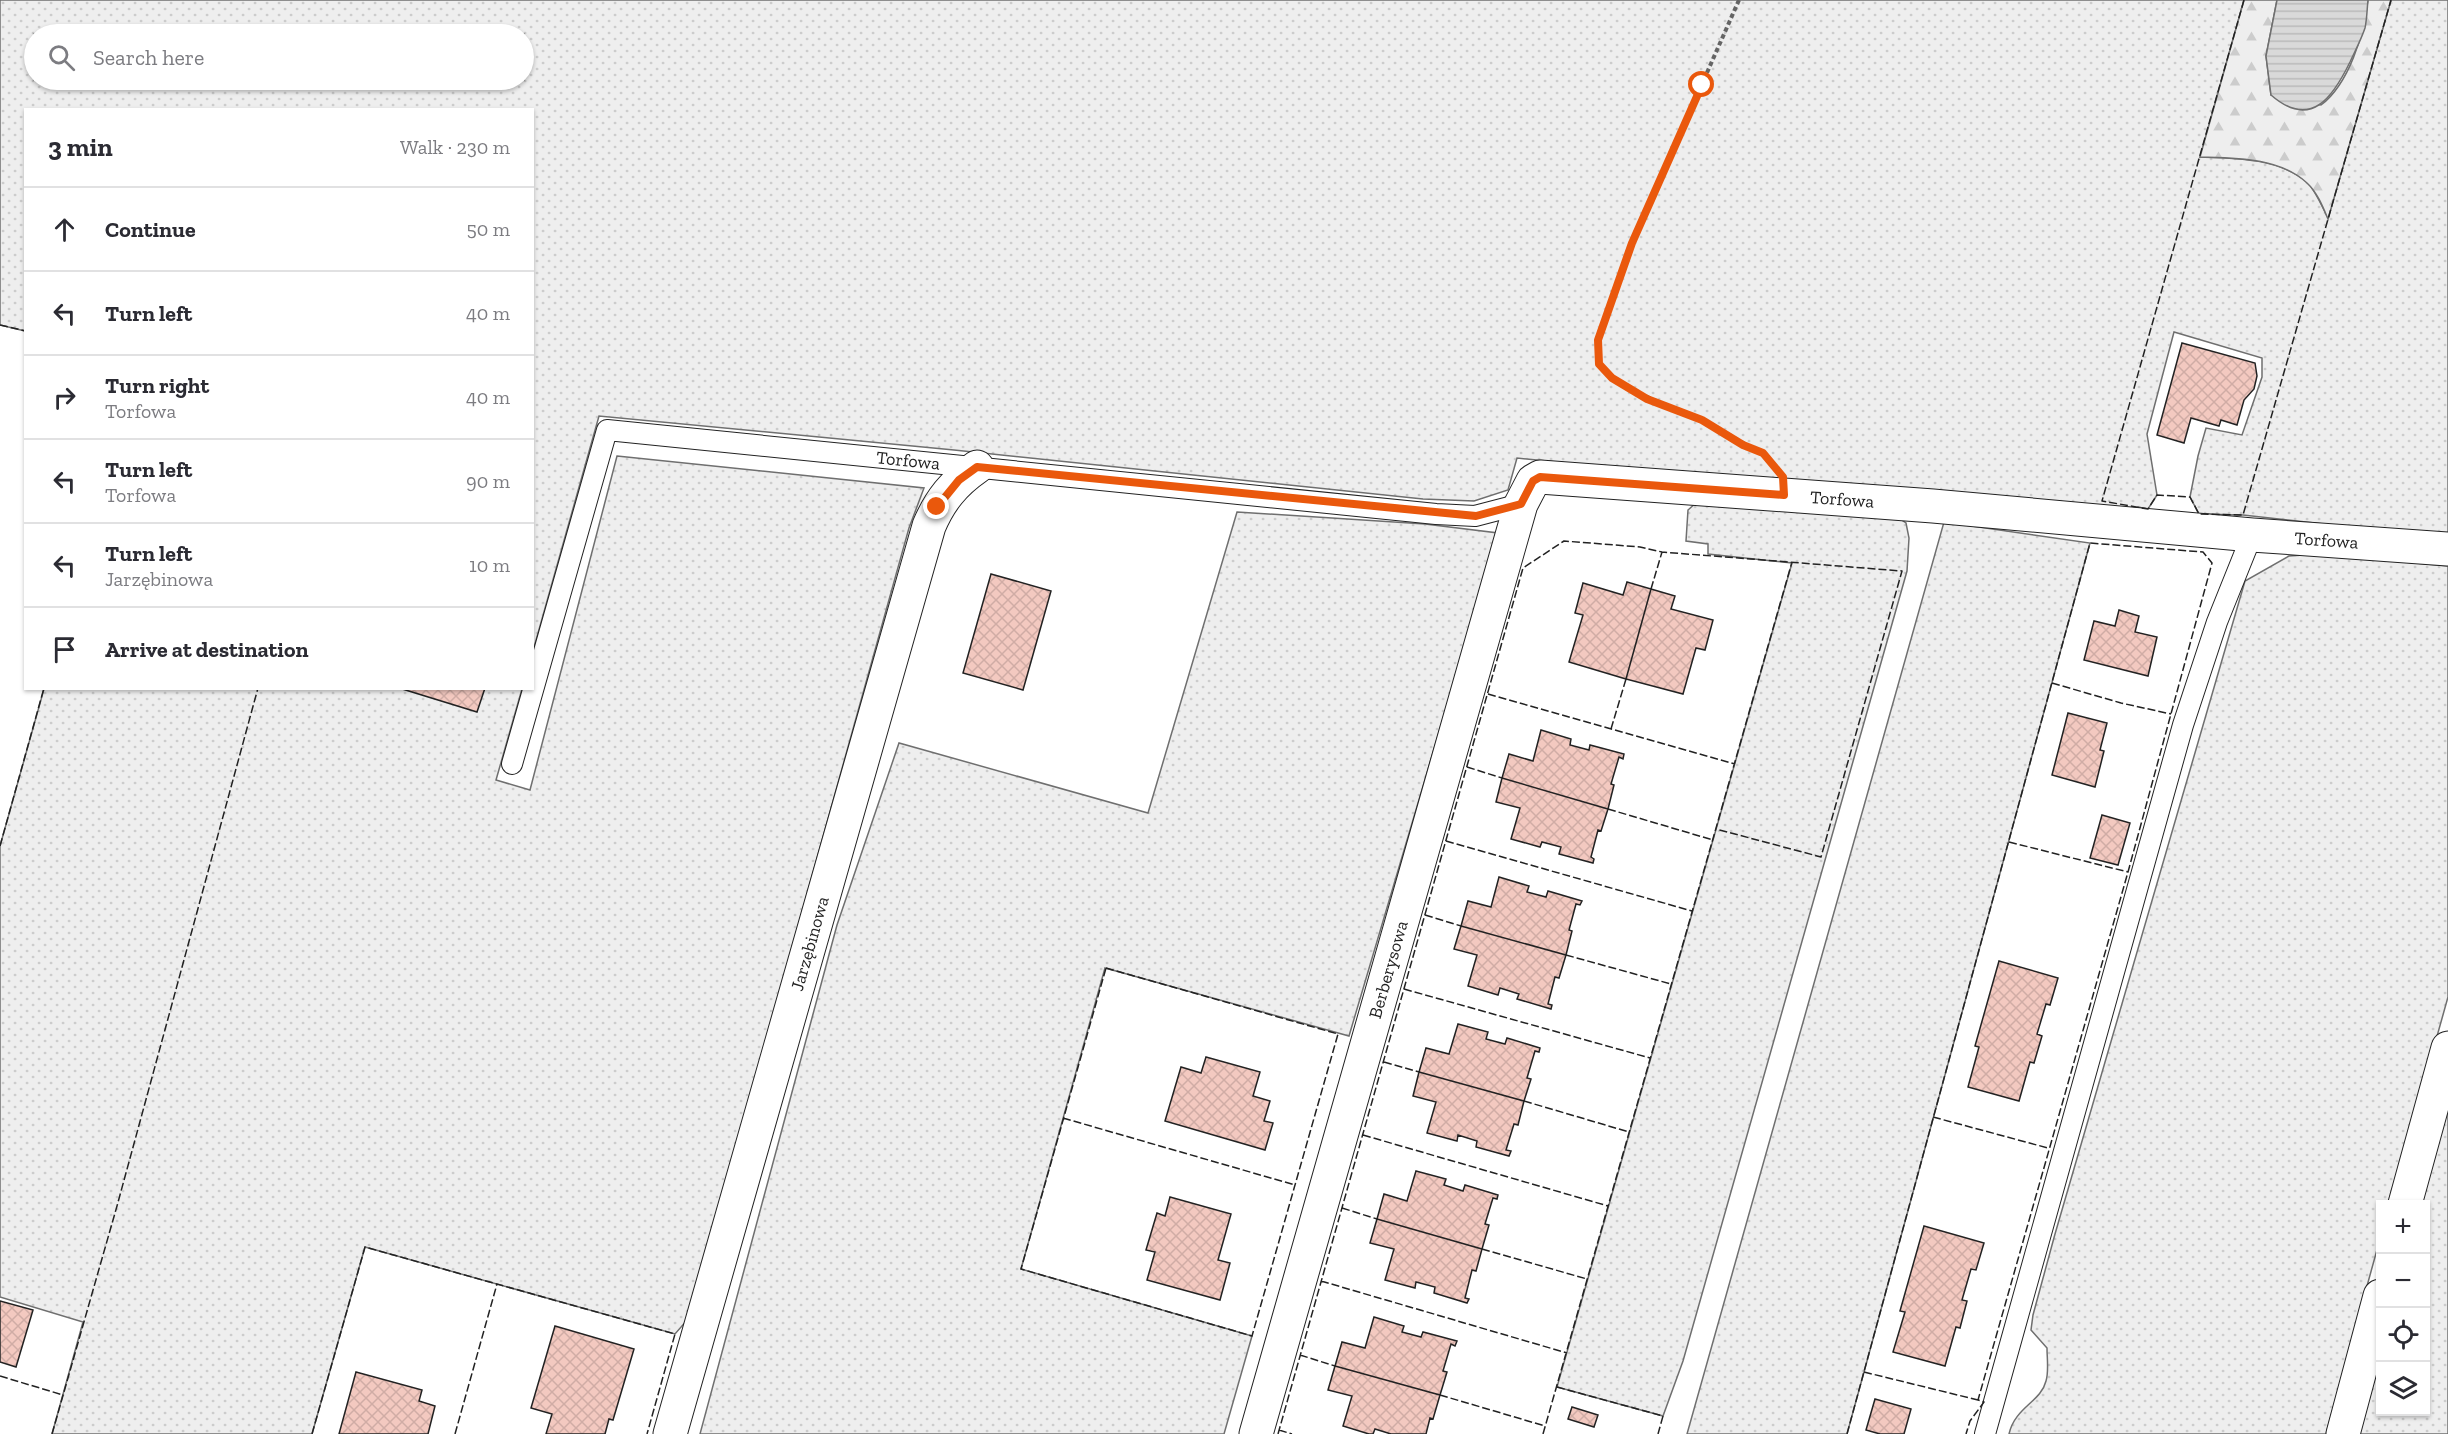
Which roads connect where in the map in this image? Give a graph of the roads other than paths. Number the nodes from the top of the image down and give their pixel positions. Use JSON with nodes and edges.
{"nodes":[{"id":1,"x":977,"y":467,"type":"junction"},
{"id":2,"x":1521,"y":504,"type":"junction"},
{"id":3,"x":2252,"y":535,"type":"junction"},
{"id":4,"x":2448,"y":549,"type":"edge"},
{"id":5,"x":534,"y":687,"type":"edge"},
{"id":6,"x":533,"y":690,"type":"edge"},
{"id":7,"x":512,"y":764,"type":"dead end"},
{"id":8,"x":2448,"y":1048,"type":"edge"},
{"id":9,"x":2406,"y":1200,"type":"edge"},
{"id":10,"x":2377,"y":1308,"type":"edge"},
{"id":11,"x":670,"y":1434,"type":"edge"},
{"id":12,"x":1256,"y":1434,"type":"edge"},
{"id":13,"x":1984,"y":1434,"type":"edge"},
{"id":14,"x":2343,"y":1434,"type":"edge"}],
"edges":[{"from":1,"to":2,"type":"lane","name":"Torfowa"},
{"from":1,"to":5,"type":"lane","name":"Torfowa"},
{"from":1,"to":11,"type":"street","name":"Jarzębinowa"},
{"from":2,"to":3,"type":"street","name":"Torfowa"},
{"from":2,"to":12,"type":"street","name":"Berberysowa"},
{"from":3,"to":4,"type":"street","name":"Torfowa"},
{"from":3,"to":13,"type":"lane"},
{"from":6,"to":7,"type":"lane","name":"Torfowa"},
{"from":8,"to":9,"type":"street"},
{"from":10,"to":14,"type":"street"}]}
